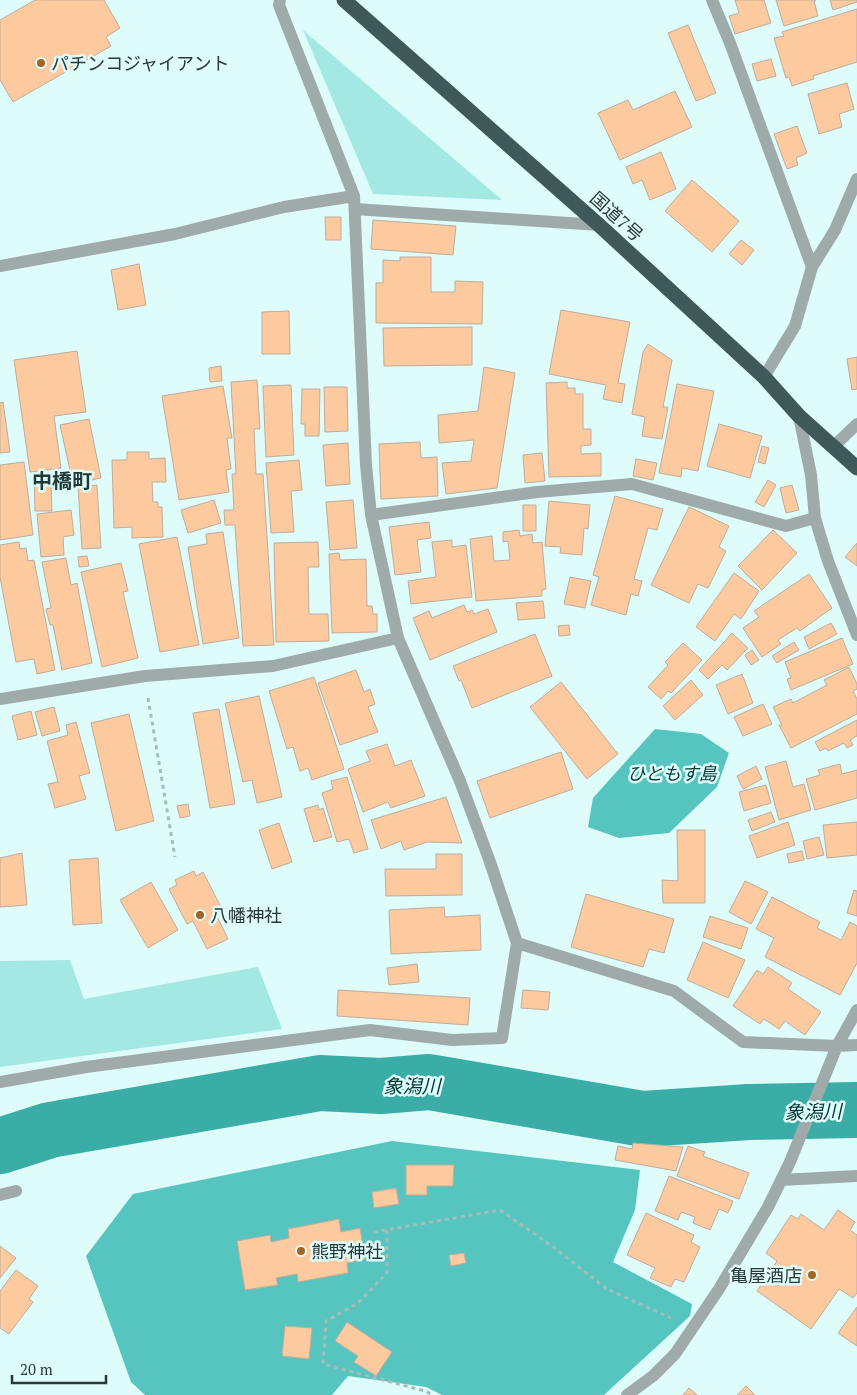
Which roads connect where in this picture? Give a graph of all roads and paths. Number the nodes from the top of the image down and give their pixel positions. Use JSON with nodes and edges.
{"nodes":[{"id":1,"x":280,"y":0,"type":"edge"},
{"id":2,"x":344,"y":0,"type":"edge"},
{"id":3,"x":712,"y":0,"type":"edge"},
{"id":4,"x":857,"y":179,"type":"edge"},
{"id":5,"x":354,"y":202,"type":"junction"},
{"id":6,"x":599,"y":225,"type":"junction"},
{"id":7,"x":0,"y":266,"type":"edge"},
{"id":8,"x":812,"y":267,"type":"junction"},
{"id":9,"x":764,"y":377,"type":"junction"},
{"id":10,"x":799,"y":416,"type":"junction"},
{"id":11,"x":857,"y":424,"type":"edge"},
{"id":12,"x":833,"y":447,"type":"junction"},
{"id":13,"x":857,"y":468,"type":"edge"},
{"id":14,"x":371,"y":515,"type":"junction"},
{"id":15,"x":815,"y":518,"type":"junction"},
{"id":16,"x":857,"y":635,"type":"edge"},
{"id":17,"x":398,"y":638,"type":"junction"},
{"id":18,"x":145,"y":676,"type":"junction"},
{"id":19,"x":0,"y":699,"type":"edge"},
{"id":20,"x":175,"y":858,"type":"dead end"},
{"id":21,"x":517,"y":943,"type":"junction"},
{"id":22,"x":857,"y":1010,"type":"edge"},
{"id":23,"x":857,"y":1045,"type":"edge"},
{"id":24,"x":838,"y":1046,"type":"junction"},
{"id":25,"x":0,"y":1082,"type":"edge"},
{"id":26,"x":856,"y":1178,"type":"edge"},
{"id":27,"x":781,"y":1180,"type":"junction"},
{"id":28,"x":16,"y":1191,"type":"dead end"},
{"id":29,"x":0,"y":1195,"type":"edge"},
{"id":30,"x":387,"y":1230,"type":"junction"},
{"id":31,"x":374,"y":1232,"type":"dead end"},
{"id":32,"x":693,"y":1327,"type":"junction"},
{"id":33,"x":432,"y":1395,"type":"edge"},
{"id":34,"x":627,"y":1395,"type":"edge"}],
"edges":[{"from":1,"to":5,"type":"street"},
{"from":2,"to":6,"type":"highway","name":"国道7号"},
{"from":3,"to":8,"type":"street"},
{"from":4,"to":8,"type":"street"},
{"from":5,"to":6,"type":"street"},
{"from":5,"to":7,"type":"street"},
{"from":5,"to":14,"type":"street"},
{"from":6,"to":9,"type":"highway","name":"国道7号"},
{"from":8,"to":9,"type":"street"},
{"from":9,"to":10,"type":"highway","name":"国道7号"},
{"from":10,"to":12,"type":"highway","name":"国道7号"},
{"from":10,"to":15,"type":"street"},
{"from":11,"to":12,"type":"street"},
{"from":12,"to":13,"type":"highway","name":"国道7号"},
{"from":14,"to":15,"type":"street"},
{"from":14,"to":17,"type":"street"},
{"from":15,"to":16,"type":"street"},
{"from":17,"to":18,"type":"street"},
{"from":17,"to":21,"type":"street"},
{"from":18,"to":19,"type":"street"},
{"from":18,"to":20,"type":"path"},
{"from":21,"to":24,"type":"street"},
{"from":21,"to":25,"type":"street"},
{"from":22,"to":24,"type":"street"},
{"from":23,"to":24,"type":"street"},
{"from":24,"to":27,"type":"street"},
{"from":26,"to":27,"type":"street"},
{"from":27,"to":32,"type":"street"},
{"from":28,"to":29,"type":"street"},
{"from":30,"to":31,"type":"path"},
{"from":30,"to":32,"type":"path"},
{"from":30,"to":33,"type":"path"},
{"from":32,"to":34,"type":"street"}]}
